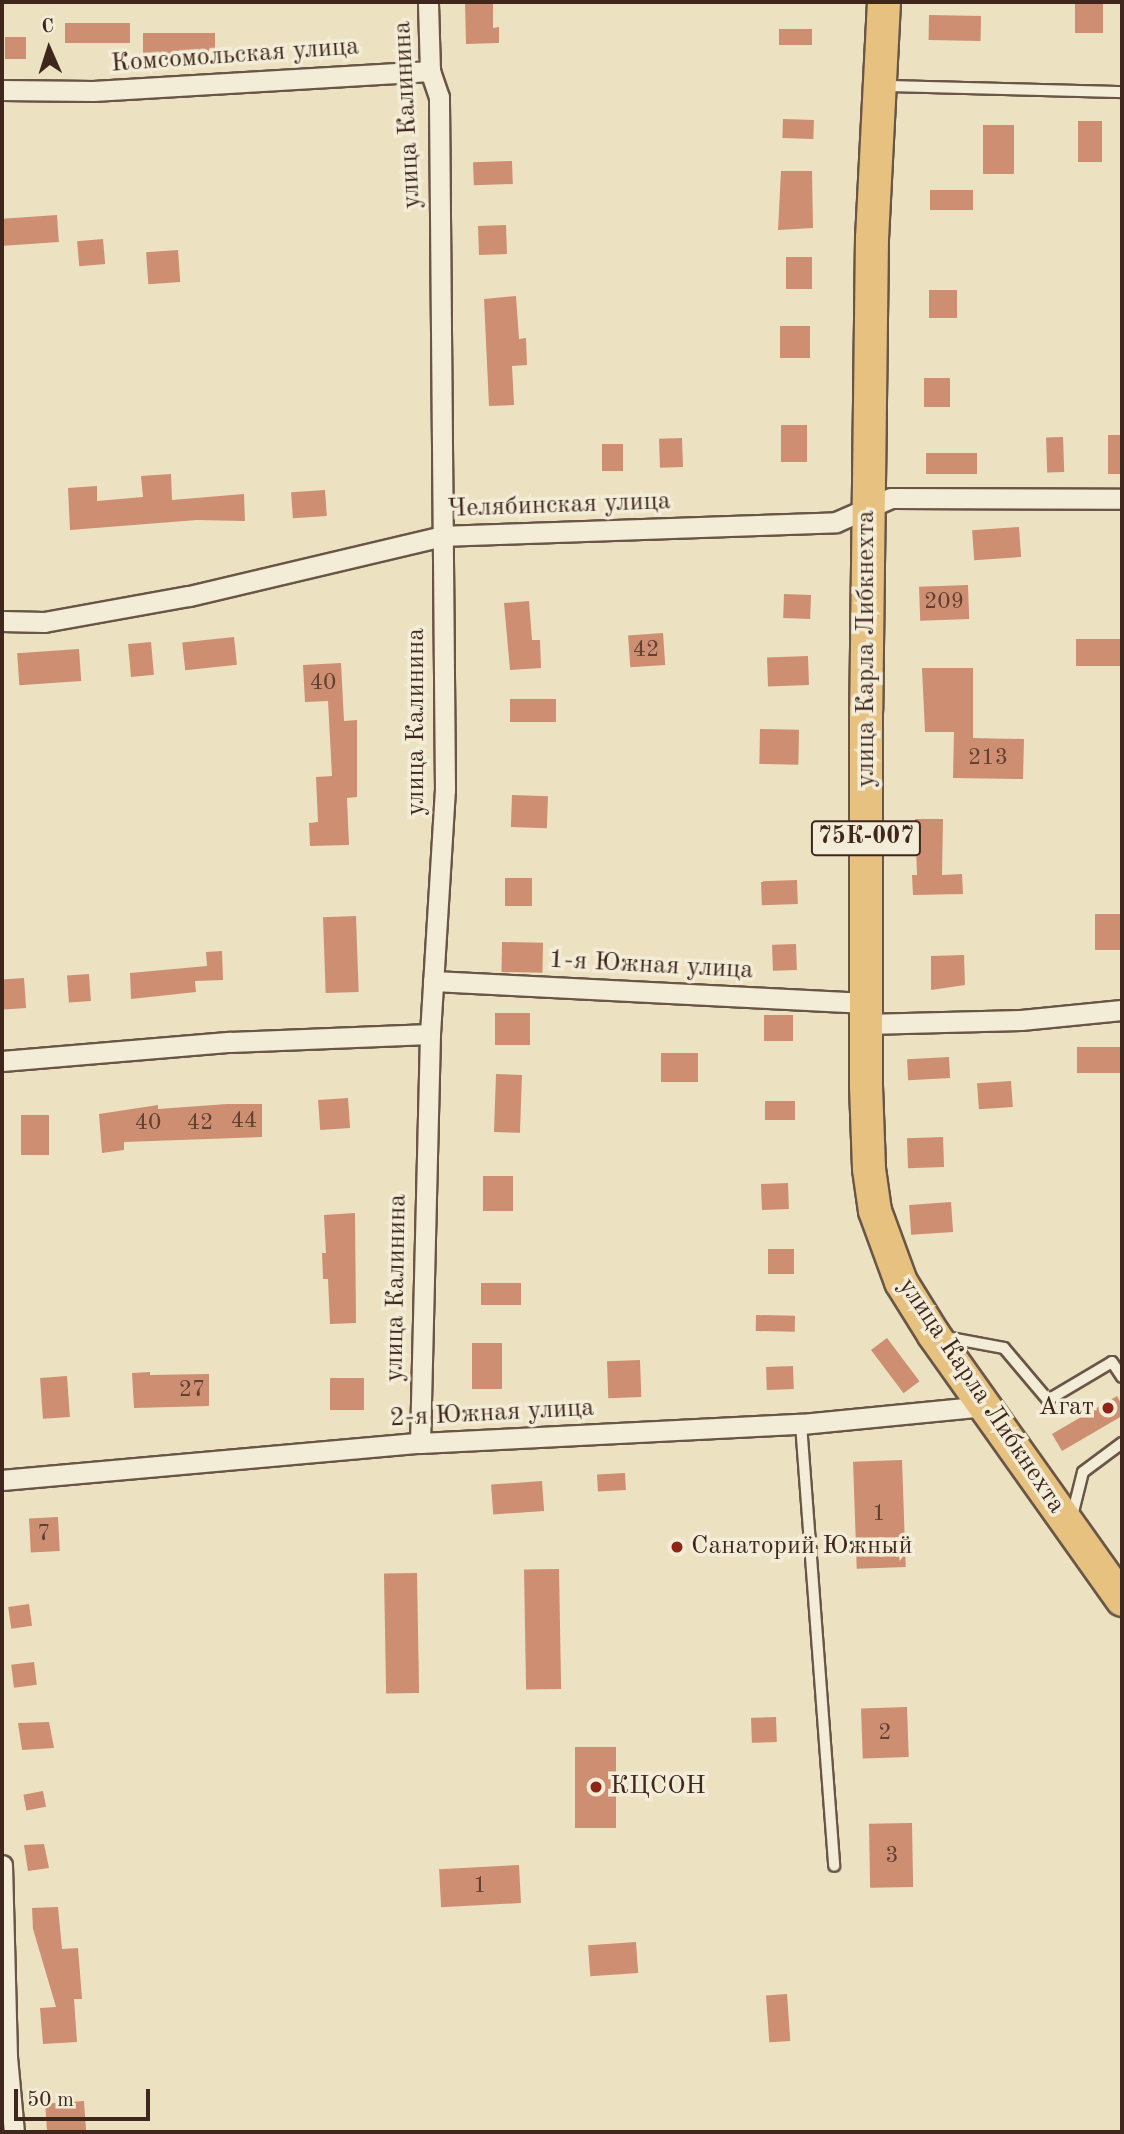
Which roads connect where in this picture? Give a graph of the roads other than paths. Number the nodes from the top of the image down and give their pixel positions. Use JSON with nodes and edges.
{"nodes":[{"id":1,"x":428,"y":2,"type":"edge"},
{"id":2,"x":884,"y":2,"type":"edge"},
{"id":3,"x":430,"y":71,"type":"junction"},
{"id":4,"x":880,"y":86,"type":"junction"},
{"id":5,"x":2,"y":90,"type":"edge"},
{"id":6,"x":1122,"y":92,"type":"edge"},
{"id":7,"x":1122,"y":499,"type":"edge"},
{"id":8,"x":867,"y":511,"type":"junction"},
{"id":9,"x":442,"y":536,"type":"junction"},
{"id":10,"x":2,"y":621,"type":"edge"},
{"id":11,"x":433,"y":981,"type":"junction"},
{"id":12,"x":1122,"y":1010,"type":"edge"},
{"id":13,"x":866,"y":1013,"type":"junction"},
{"id":14,"x":430,"y":1034,"type":"junction"},
{"id":15,"x":2,"y":1061,"type":"edge"},
{"id":16,"x":934,"y":1335,"type":"junction"},
{"id":17,"x":1122,"y":1377,"type":"edge"},
{"id":18,"x":986,"y":1406,"type":"junction"},
{"id":19,"x":802,"y":1424,"type":"junction"},
{"id":20,"x":420,"y":1443,"type":"junction"},
{"id":21,"x":1122,"y":1443,"type":"edge"},
{"id":22,"x":2,"y":1480,"type":"edge"},
{"id":23,"x":1070,"y":1527,"type":"junction"},
{"id":24,"x":1122,"y":1600,"type":"edge"},
{"id":25,"x":2,"y":1865,"type":"edge"},
{"id":26,"x":834,"y":1866,"type":"dead end"},
{"id":27,"x":15,"y":2132,"type":"edge"}],
"edges":[{"from":1,"to":3,"type":"street","name":"улица Калинина"},
{"from":2,"to":4,"type":"main road","name":"улица Карла Либкнехта","number":"75К-007"},
{"from":3,"to":5,"type":"street","name":"Комсомольская улица"},
{"from":3,"to":9,"type":"street","name":"улица Калинина"},
{"from":4,"to":6,"type":"lane"},
{"from":4,"to":8,"type":"main road","name":"улица Карла Либкнехта","number":"75К-007"},
{"from":7,"to":8,"type":"street","name":"Челябинская улица"},
{"from":8,"to":9,"type":"street","name":"Челябинская улица"},
{"from":8,"to":13,"type":"main road","name":"улица Карла Либкнехта","number":"75К-007"},
{"from":9,"to":10,"type":"street","name":"Челябинская улица"},
{"from":9,"to":11,"type":"street","name":"улица Калинина"},
{"from":11,"to":13,"type":"street","name":"1-я Южная улица"},
{"from":11,"to":14,"type":"street","name":"улица Калинина"},
{"from":12,"to":13,"type":"street","name":"1-я Южная улица"},
{"from":13,"to":16,"type":"main road","name":"улица Карла Либкнехта","number":"75К-007"},
{"from":14,"to":15,"type":"street"},
{"from":14,"to":20,"type":"street","name":"улица Калинина"},
{"from":16,"to":17,"type":"lane"},
{"from":16,"to":18,"type":"main road","name":"улица Карла Либкнехта","number":"75К-007"},
{"from":18,"to":19,"type":"street","name":"2-я Южная улица"},
{"from":18,"to":23,"type":"main road","name":"улица Карла Либкнехта","number":"75К-007"},
{"from":19,"to":20,"type":"street","name":"2-я Южная улица"},
{"from":19,"to":26,"type":"lane"},
{"from":20,"to":22,"type":"street","name":"2-я Южная улица"},
{"from":21,"to":23,"type":"lane"},
{"from":23,"to":24,"type":"main road","name":"улица Карла Либкнехта","number":"75К-007"},
{"from":25,"to":27,"type":"street"}]}
